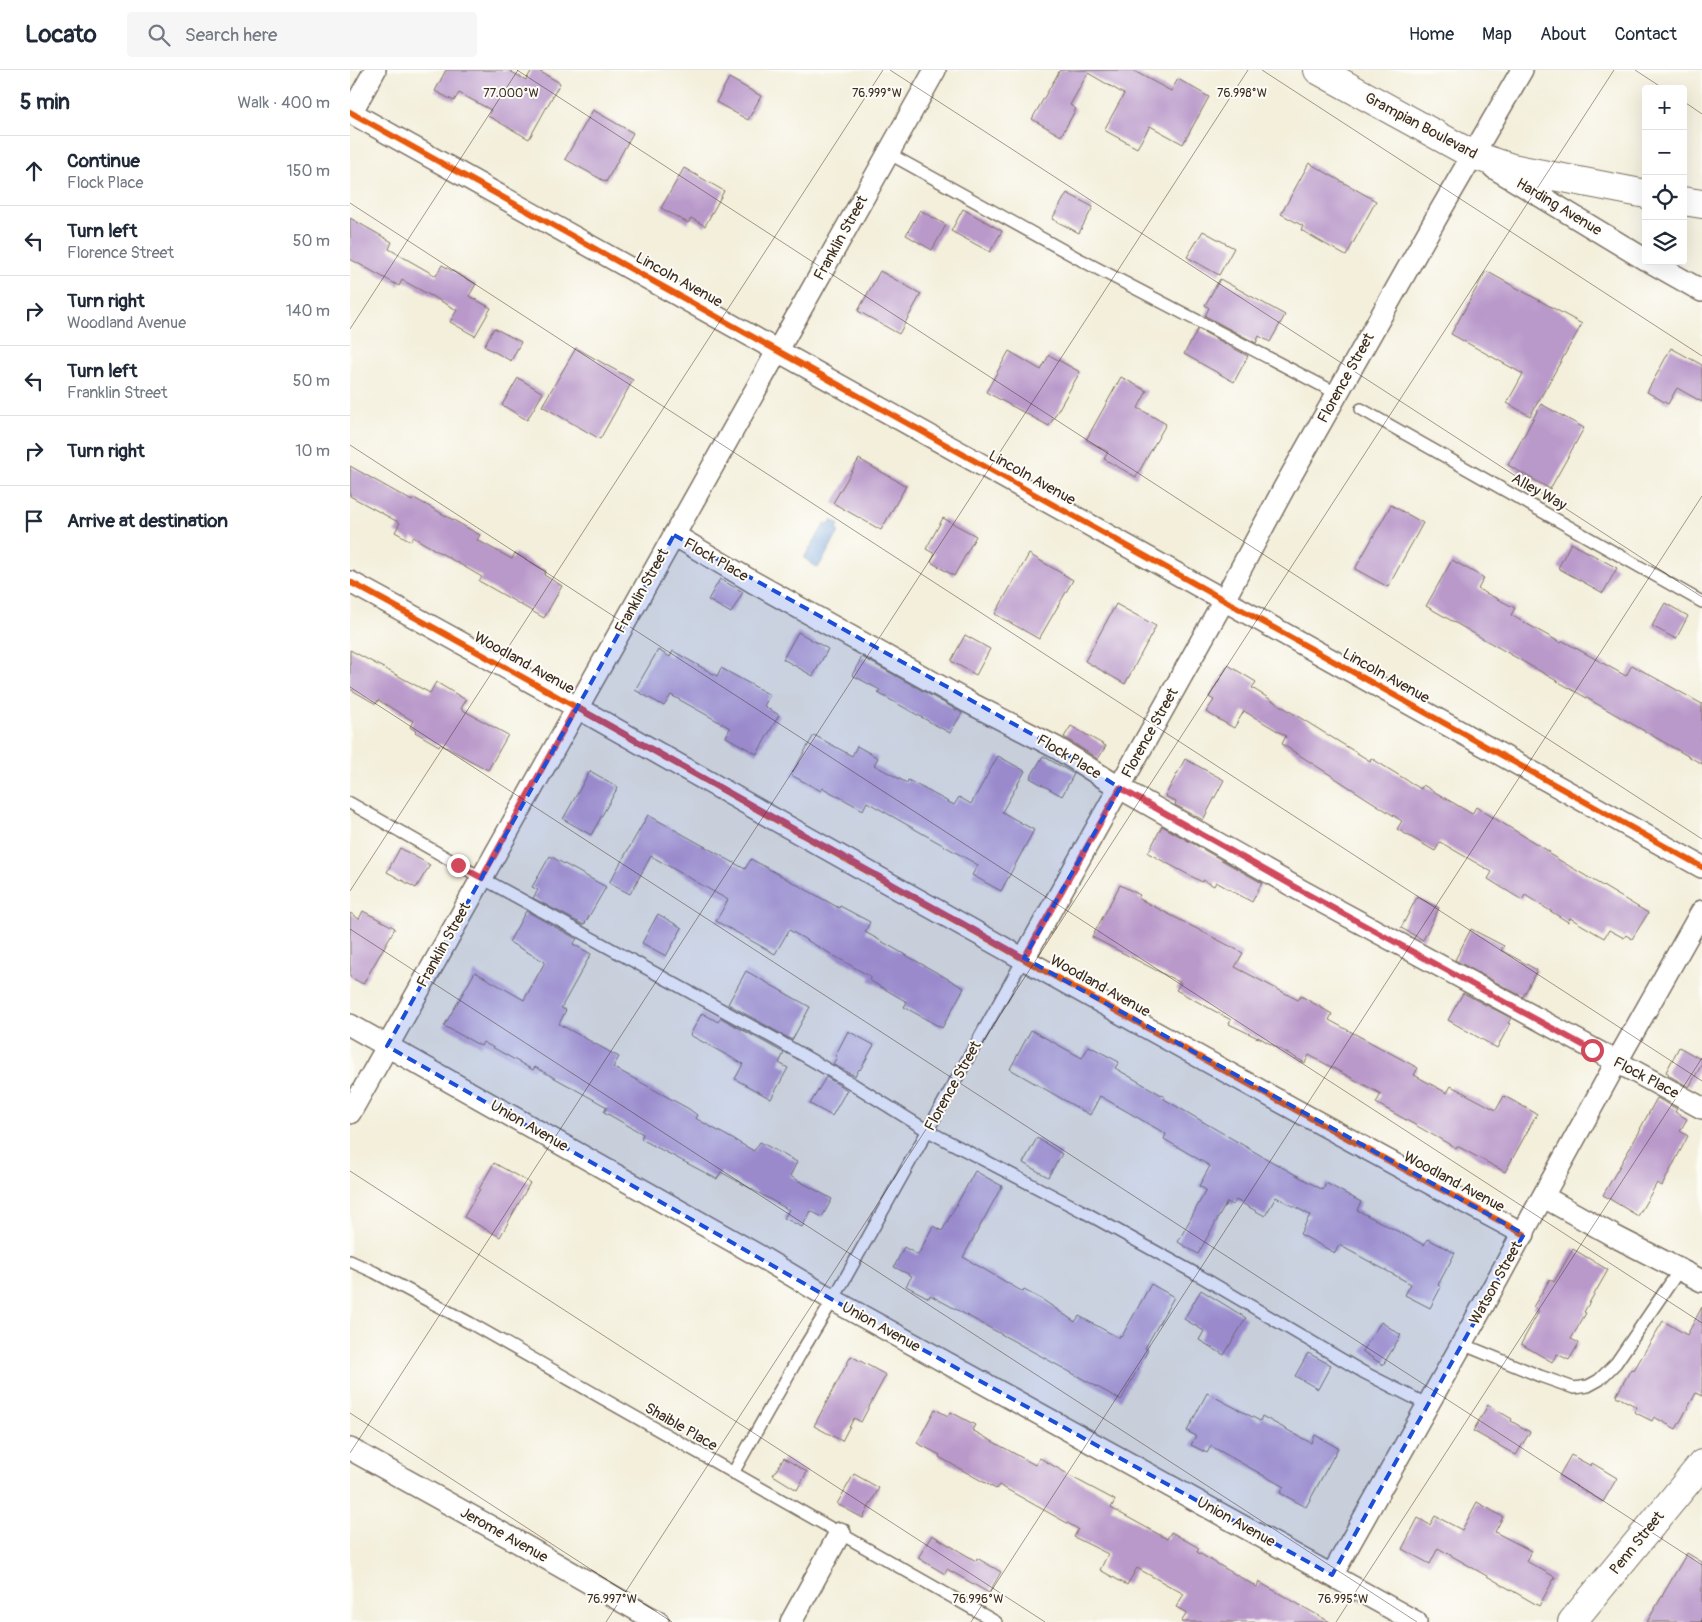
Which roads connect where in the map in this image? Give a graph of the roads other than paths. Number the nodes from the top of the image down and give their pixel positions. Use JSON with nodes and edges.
{"nodes":[{"id":1,"x":375,"y":70,"type":"edge"},
{"id":2,"x":935,"y":70,"type":"edge"},
{"id":3,"x":1318,"y":70,"type":"edge"},
{"id":4,"x":1522,"y":70,"type":"edge"},
{"id":5,"x":351,"y":112,"type":"edge"},
{"id":6,"x":888,"y":153,"type":"junction"},
{"id":7,"x":1473,"y":155,"type":"junction"},
{"id":8,"x":1642,"y":193,"type":"edge"},
{"id":9,"x":1687,"y":202,"type":"edge"},
{"id":10,"x":1702,"y":204,"type":"edge"},
{"id":11,"x":1642,"y":257,"type":"edge"},
{"id":12,"x":1656,"y":265,"type":"edge"},
{"id":13,"x":1702,"y":291,"type":"edge"},
{"id":14,"x":778,"y":350,"type":"junction"},
{"id":15,"x":1338,"y":394,"type":"junction"},
{"id":16,"x":1361,"y":409,"type":"dead end"},
{"id":17,"x":674,"y":535,"type":"junction"},
{"id":18,"x":350,"y":582,"type":"edge"},
{"id":19,"x":1224,"y":600,"type":"junction"},
{"id":20,"x":1702,"y":602,"type":"edge"},
{"id":21,"x":576,"y":707,"type":"junction"},
{"id":22,"x":1120,"y":788,"type":"junction"},
{"id":23,"x":350,"y":803,"type":"edge"},
{"id":24,"x":1702,"y":867,"type":"edge"},
{"id":25,"x":482,"y":878,"type":"junction"},
{"id":26,"x":1702,"y":911,"type":"edge"},
{"id":27,"x":1024,"y":958,"type":"junction"},
{"id":28,"x":350,"y":1025,"type":"edge"},
{"id":29,"x":387,"y":1046,"type":"junction"},
{"id":30,"x":1616,"y":1063,"type":"junction"},
{"id":31,"x":1702,"y":1108,"type":"edge"},
{"id":32,"x":350,"y":1113,"type":"edge"},
{"id":33,"x":928,"y":1131,"type":"junction"},
{"id":34,"x":1544,"y":1197,"type":"junction"},
{"id":35,"x":1524,"y":1234,"type":"junction"},
{"id":36,"x":350,"y":1261,"type":"edge"},
{"id":37,"x":1680,"y":1269,"type":"junction"},
{"id":38,"x":1702,"y":1281,"type":"edge"},
{"id":39,"x":834,"y":1300,"type":"junction"},
{"id":40,"x":1462,"y":1344,"type":"junction"},
{"id":41,"x":1428,"y":1405,"type":"junction"},
{"id":42,"x":350,"y":1449,"type":"edge"},
{"id":43,"x":1702,"y":1464,"type":"edge"},
{"id":44,"x":733,"y":1473,"type":"junction"},
{"id":45,"x":840,"y":1533,"type":"junction"},
{"id":46,"x":1332,"y":1575,"type":"junction"},
{"id":47,"x":658,"y":1622,"type":"edge"},
{"id":48,"x":791,"y":1622,"type":"edge"},
{"id":49,"x":996,"y":1622,"type":"edge"},
{"id":50,"x":1416,"y":1622,"type":"edge"},
{"id":51,"x":1572,"y":1622,"type":"edge"}],
"edges":[{"from":1,"to":5,"type":"street"},
{"from":2,"to":6,"type":"street","name":"Franklin Street"},
{"from":3,"to":7,"type":"street","name":"Grampian Boulevard"},
{"from":4,"to":7,"type":"street","name":"Florence Street"},
{"from":5,"to":14,"type":"street","name":"Lincoln Avenue"},
{"from":6,"to":14,"type":"street","name":"Franklin Street"},
{"from":6,"to":15,"type":"lane"},
{"from":7,"to":8,"type":"street","name":"Grampian Boulevard"},
{"from":7,"to":11,"type":"street","name":"Harding Avenue"},
{"from":7,"to":15,"type":"street","name":"Florence Street"},
{"from":9,"to":10,"type":"street"},
{"from":12,"to":13,"type":"street","name":"Harding Avenue"},
{"from":14,"to":17,"type":"street","name":"Franklin Street"},
{"from":14,"to":19,"type":"street","name":"Lincoln Avenue"},
{"from":15,"to":19,"type":"street","name":"Florence Street"},
{"from":16,"to":20,"type":"lane","name":"Alley Way"},
{"from":17,"to":21,"type":"street","name":"Franklin Street"},
{"from":17,"to":22,"type":"street","name":"Flock Place"},
{"from":18,"to":21,"type":"street","name":"Woodland Avenue"},
{"from":19,"to":22,"type":"street","name":"Florence Street"},
{"from":19,"to":24,"type":"street","name":"Lincoln Avenue"},
{"from":21,"to":25,"type":"street","name":"Franklin Street"},
{"from":21,"to":27,"type":"street","name":"Woodland Avenue"},
{"from":22,"to":27,"type":"street","name":"Florence Street"},
{"from":22,"to":30,"type":"street","name":"Flock Place"},
{"from":23,"to":25,"type":"lane"},
{"from":25,"to":29,"type":"street","name":"Franklin Street"},
{"from":25,"to":33,"type":"lane"},
{"from":26,"to":30,"type":"street","name":"Watson Street"},
{"from":27,"to":33,"type":"lane","name":"Florence Street"},
{"from":27,"to":35,"type":"street","name":"Woodland Avenue"},
{"from":28,"to":29,"type":"street","name":"Union Avenue"},
{"from":29,"to":32,"type":"street","name":"Franklin Street"},
{"from":29,"to":39,"type":"street","name":"Union Avenue"},
{"from":30,"to":31,"type":"street","name":"Flock Place"},
{"from":30,"to":34,"type":"street","name":"Watson Street"},
{"from":33,"to":39,"type":"lane","name":"Florence Street"},
{"from":33,"to":41,"type":"lane"},
{"from":34,"to":35,"type":"street","name":"Watson Street"},
{"from":34,"to":37,"type":"street"},
{"from":35,"to":40,"type":"street","name":"Watson Street"},
{"from":36,"to":44,"type":"lane","name":"Shaible Place"},
{"from":37,"to":38,"type":"street"},
{"from":37,"to":40,"type":"lane"},
{"from":39,"to":44,"type":"lane","name":"Florence Street"},
{"from":39,"to":46,"type":"street","name":"Union Avenue"},
{"from":40,"to":41,"type":"street","name":"Watson Street"},
{"from":41,"to":46,"type":"street","name":"Watson Street"},
{"from":42,"to":47,"type":"street","name":"Jerome Avenue"},
{"from":43,"to":51,"type":"street","name":"Penn Street"},
{"from":44,"to":45,"type":"lane","name":"Shaible Place"},
{"from":45,"to":48,"type":"street"},
{"from":45,"to":49,"type":"lane","name":"Shaible Place"},
{"from":46,"to":50,"type":"street","name":"Union Avenue"}]}
